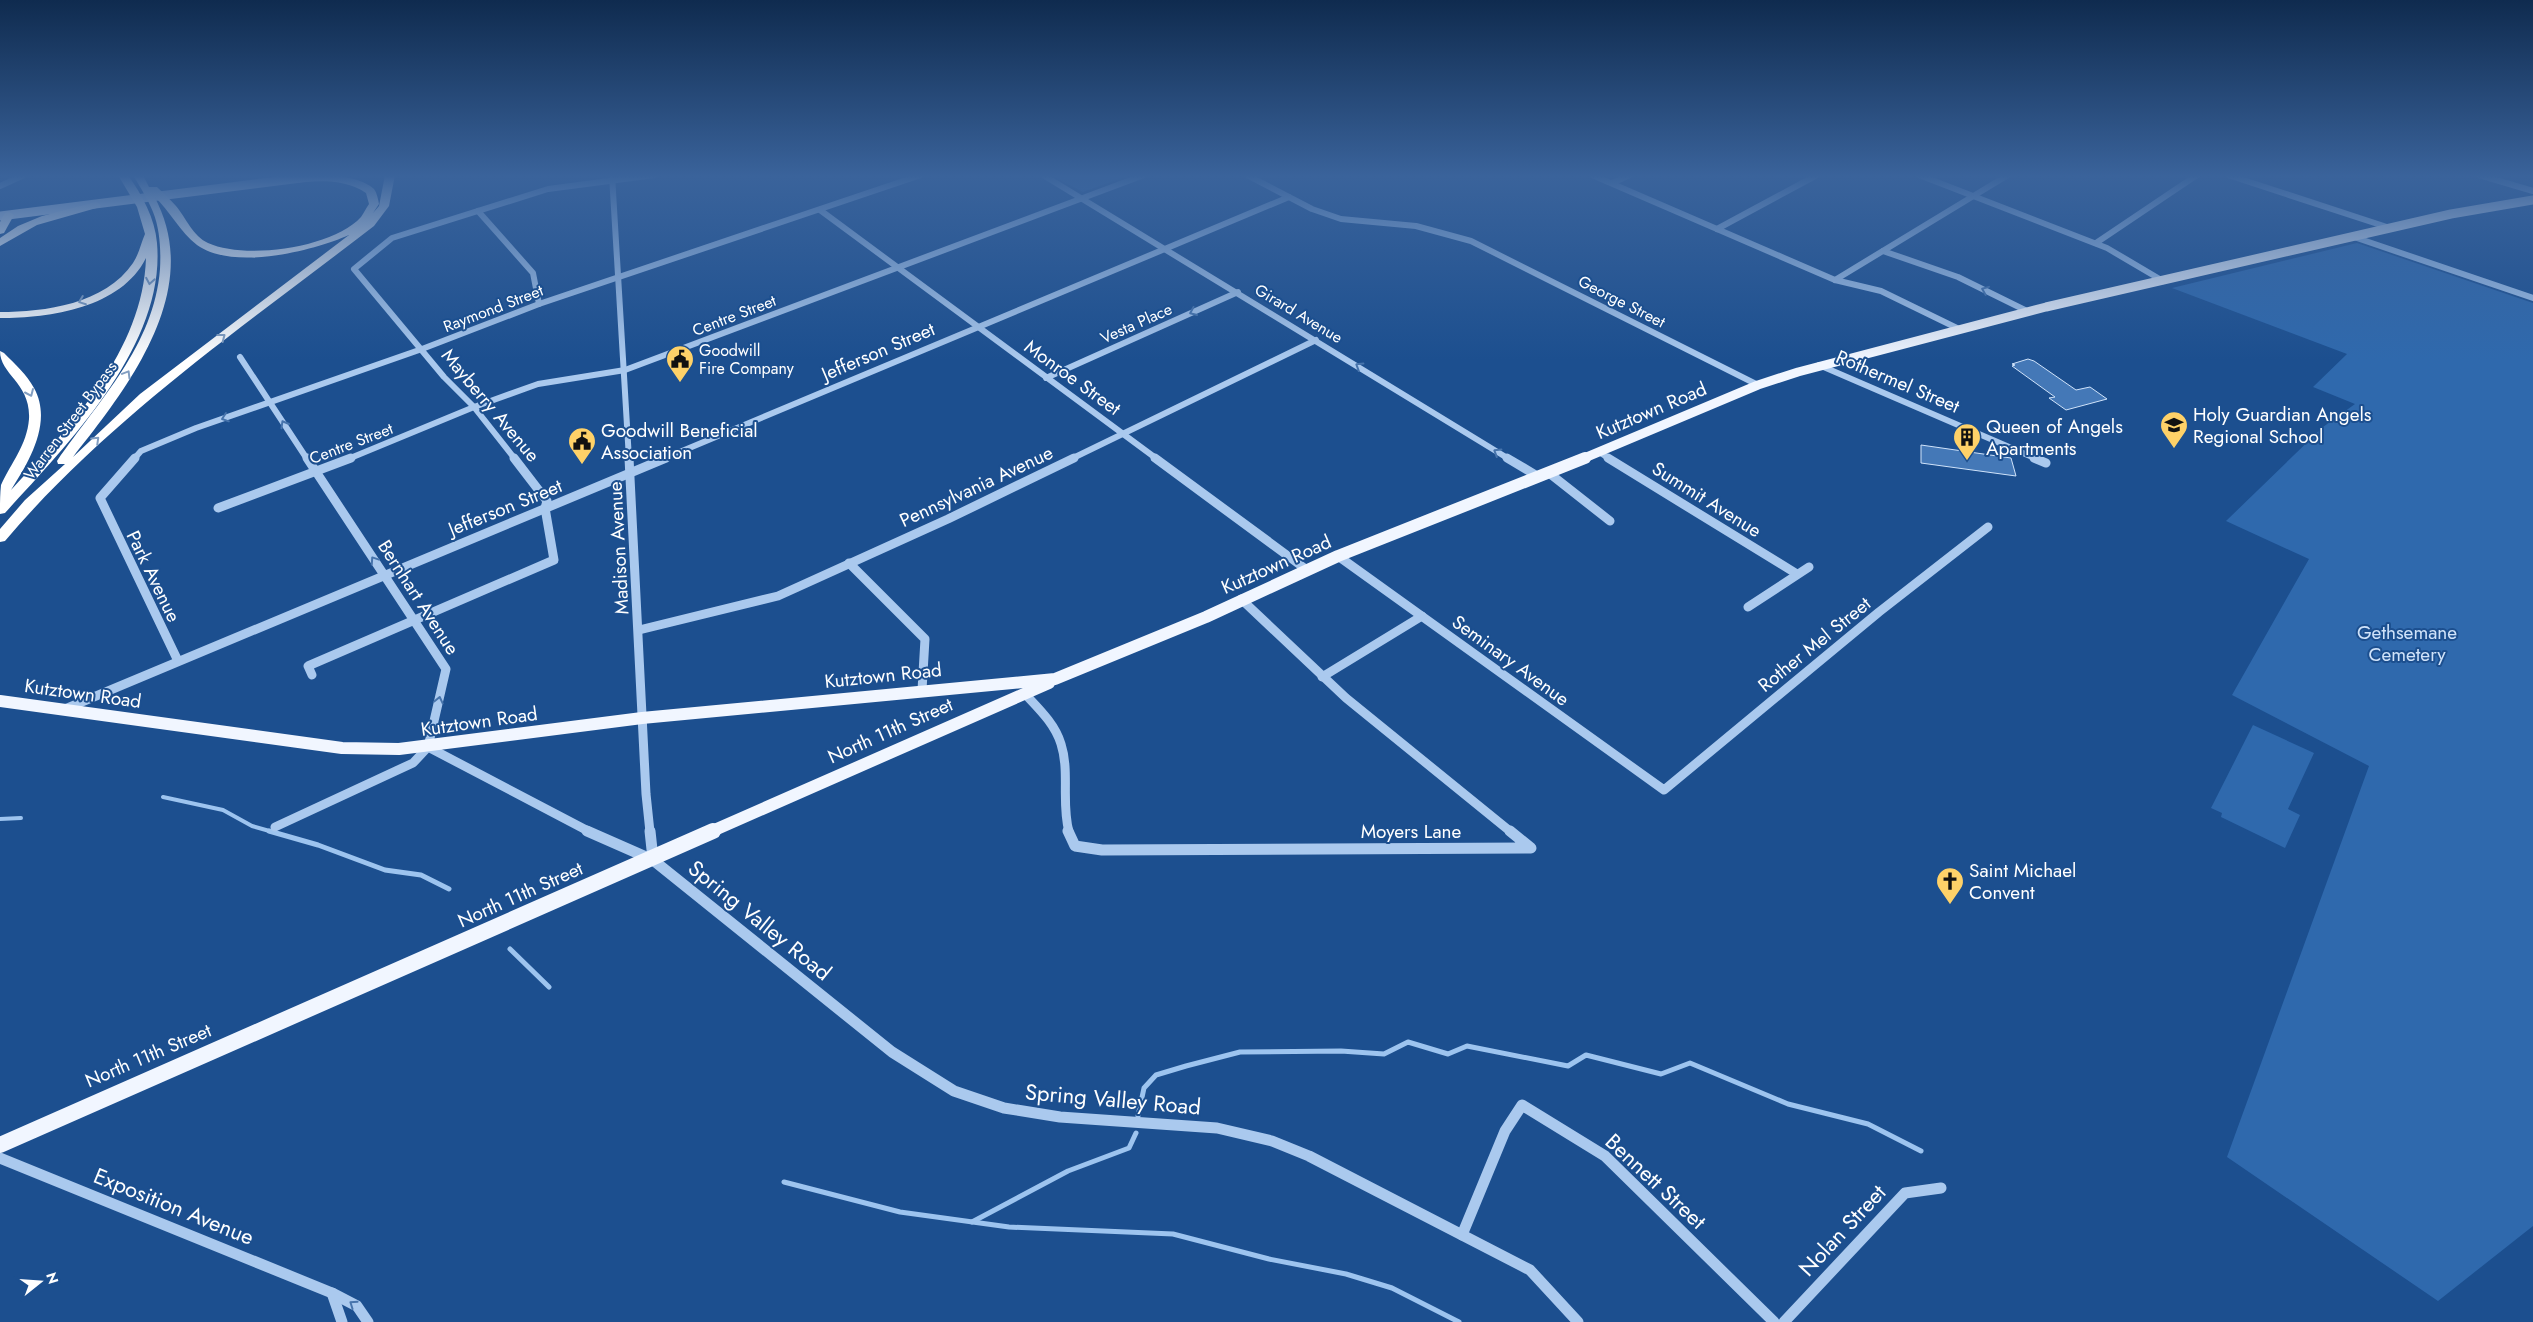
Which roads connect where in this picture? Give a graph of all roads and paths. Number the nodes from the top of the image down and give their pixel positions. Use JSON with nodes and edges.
{"nodes":[{"id":1,"x":148,"y":237,"type":"edge"},
{"id":2,"x":150,"y":237,"type":"edge"},
{"id":3,"x":164,"y":237,"type":"edge"},
{"id":4,"x":194,"y":237,"type":"edge"},
{"id":5,"x":332,"y":237,"type":"edge"},
{"id":6,"x":353,"y":237,"type":"edge"},
{"id":7,"x":396,"y":237,"type":"edge"},
{"id":8,"x":501,"y":237,"type":"edge"},
{"id":9,"x":616,"y":237,"type":"edge"},
{"id":10,"x":740,"y":237,"type":"edge"},
{"id":11,"x":856,"y":237,"type":"edge"},
{"id":12,"x":977,"y":237,"type":"edge"},
{"id":13,"x":1147,"y":237,"type":"edge"},
{"id":14,"x":1192,"y":237,"type":"edge"},
{"id":15,"x":1455,"y":237,"type":"edge"},
{"id":16,"x":1735,"y":237,"type":"edge"},
{"id":17,"x":1907,"y":237,"type":"edge"},
{"id":18,"x":2080,"y":237,"type":"edge"},
{"id":19,"x":2105,"y":237,"type":"edge"},
{"id":20,"x":2354,"y":237,"type":"joint"},
{"id":21,"x":2096,"y":243,"type":"junction"},
{"id":22,"x":1165,"y":248,"type":"junction"},
{"id":23,"x":1883,"y":251,"type":"junction"},
{"id":24,"x":897,"y":267,"type":"junction"},
{"id":25,"x":619,"y":277,"type":"junction"},
{"id":26,"x":1835,"y":280,"type":"junction"},
{"id":27,"x":2163,"y":282,"type":"junction"},
{"id":28,"x":1238,"y":292,"type":"junction"},
{"id":29,"x":2533,"y":298,"type":"edge"},
{"id":30,"x":539,"y":304,"type":"junction"},
{"id":31,"x":2029,"y":312,"type":"junction"},
{"id":32,"x":0,"y":315,"type":"edge"},
{"id":33,"x":976,"y":327,"type":"junction"},
{"id":34,"x":1959,"y":329,"type":"junction"},
{"id":35,"x":1316,"y":340,"type":"junction"},
{"id":36,"x":422,"y":349,"type":"junction"},
{"id":37,"x":0,"y":356,"type":"edge"},
{"id":38,"x":240,"y":357,"type":"dead end"},
{"id":39,"x":1819,"y":365,"type":"junction"},
{"id":40,"x":625,"y":370,"type":"junction"},
{"id":41,"x":1046,"y":378,"type":"junction"},
{"id":42,"x":1758,"y":385,"type":"junction"},
{"id":43,"x":271,"y":402,"type":"junction"},
{"id":44,"x":474,"y":407,"type":"junction"},
{"id":45,"x":1123,"y":434,"type":"junction"},
{"id":46,"x":1599,"y":452,"type":"junction"},
{"id":47,"x":2046,"y":463,"type":"dead end"},
{"id":48,"x":315,"y":472,"type":"junction"},
{"id":49,"x":630,"y":473,"type":"junction"},
{"id":50,"x":1544,"y":475,"type":"junction"},
{"id":51,"x":0,"y":497,"type":"edge"},
{"id":52,"x":102,"y":504,"type":"joint"},
{"id":53,"x":218,"y":508,"type":"dead end"},
{"id":54,"x":545,"y":508,"type":"junction"},
{"id":55,"x":0,"y":510,"type":"edge"},
{"id":56,"x":24,"y":510,"type":"junction"},
{"id":57,"x":1610,"y":521,"type":"dead end"},
{"id":58,"x":1988,"y":527,"type":"dead end"},
{"id":59,"x":0,"y":538,"type":"edge"},
{"id":60,"x":1338,"y":556,"type":"junction"},
{"id":61,"x":849,"y":563,"type":"junction"},
{"id":62,"x":1810,"y":566,"type":"dead end"},
{"id":63,"x":1308,"y":570,"type":"junction"},
{"id":64,"x":1797,"y":574,"type":"junction"},
{"id":65,"x":384,"y":575,"type":"junction"},
{"id":66,"x":1241,"y":599,"type":"junction"},
{"id":67,"x":1748,"y":607,"type":"dead end"},
{"id":68,"x":1422,"y":616,"type":"junction"},
{"id":69,"x":414,"y":621,"type":"junction"},
{"id":70,"x":639,"y":630,"type":"junction"},
{"id":71,"x":178,"y":661,"type":"junction"},
{"id":72,"x":312,"y":675,"type":"dead end"},
{"id":73,"x":1322,"y":677,"type":"junction"},
{"id":74,"x":1055,"y":679,"type":"junction"},
{"id":75,"x":922,"y":690,"type":"junction"},
{"id":76,"x":1025,"y":694,"type":"junction"},
{"id":77,"x":0,"y":701,"type":"edge"},
{"id":78,"x":65,"y":709,"type":"junction"},
{"id":79,"x":642,"y":718,"type":"junction"},
{"id":80,"x":428,"y":747,"type":"junction"},
{"id":81,"x":1664,"y":790,"type":"joint"},
{"id":82,"x":275,"y":827,"type":"dead end"},
{"id":83,"x":653,"y":860,"type":"junction"},
{"id":84,"x":1505,"y":1130,"type":"joint"},
{"id":85,"x":0,"y":1145,"type":"edge"},
{"id":86,"x":0,"y":1158,"type":"edge"},
{"id":87,"x":1941,"y":1188,"type":"dead end"},
{"id":88,"x":1462,"y":1235,"type":"junction"},
{"id":89,"x":332,"y":1293,"type":"junction"},
{"id":90,"x":342,"y":1322,"type":"edge"},
{"id":91,"x":368,"y":1322,"type":"edge"},
{"id":92,"x":1578,"y":1322,"type":"edge"},
{"id":93,"x":1774,"y":1322,"type":"edge"},
{"id":94,"x":1784,"y":1322,"type":"edge"}],
"edges":[{"from":1,"to":32,"type":"highway","one_way":true},
{"from":2,"to":55,"type":"highway","name":"Warren Street Bypass","one_way":true},
{"from":56,"to":3,"type":"highway","name":"Warren Street Bypass","one_way":true},
{"from":4,"to":5,"type":"highway"},
{"from":56,"to":6,"type":"highway","one_way":true},
{"from":7,"to":36,"type":"street","name":"Mayberry Avenue"},
{"from":8,"to":30,"type":"street"},
{"from":9,"to":25,"type":"street","name":"Madison Avenue"},
{"from":10,"to":25,"type":"street","name":"Raymond Street"},
{"from":11,"to":24,"type":"street","name":"Monroe Street"},
{"from":12,"to":24,"type":"street","name":"Centre Street"},
{"from":13,"to":22,"type":"street","name":"Girard Avenue"},
{"from":14,"to":22,"type":"street","name":"Jefferson Street"},
{"from":15,"to":42,"type":"street","name":"George Street"},
{"from":16,"to":26,"type":"street"},
{"from":17,"to":23,"type":"street"},
{"from":18,"to":21,"type":"street"},
{"from":19,"to":21,"type":"street"},
{"from":20,"to":27,"type":"main road","name":"Kutztown Road"},
{"from":20,"to":29,"type":"street"},
{"from":21,"to":27,"type":"street"},
{"from":22,"to":28,"type":"street","name":"Girard Avenue"},
{"from":22,"to":33,"type":"street","name":"Jefferson Street"},
{"from":23,"to":26,"type":"street"},
{"from":31,"to":23,"type":"street","one_way":true},
{"from":24,"to":33,"type":"street","name":"Monroe Street"},
{"from":24,"to":40,"type":"street","name":"Centre Street"},
{"from":25,"to":30,"type":"street","name":"Raymond Street"},
{"from":25,"to":40,"type":"street","name":"Madison Avenue"},
{"from":26,"to":34,"type":"street"},
{"from":27,"to":31,"type":"main road","name":"Kutztown Road"},
{"from":28,"to":35,"type":"street","name":"Girard Avenue"},
{"from":28,"to":41,"type":"street","name":"Vesta Place","one_way":true},
{"from":30,"to":36,"type":"street","name":"Raymond Street"},
{"from":31,"to":34,"type":"main road","name":"Kutztown Road"},
{"from":33,"to":41,"type":"street","name":"Monroe Street"},
{"from":33,"to":49,"type":"street","name":"Jefferson Street"},
{"from":34,"to":39,"type":"main road","name":"Kutztown Road"},
{"from":35,"to":45,"type":"street","name":"Pennsylvania Avenue"},
{"from":50,"to":35,"type":"street","name":"Girard Avenue","one_way":true},
{"from":36,"to":43,"type":"street","name":"Raymond Street"},
{"from":36,"to":44,"type":"street","name":"Mayberry Avenue"},
{"from":37,"to":51,"type":"highway","one_way":true},
{"from":38,"to":43,"type":"street","name":"Bernhart Avenue"},
{"from":39,"to":42,"type":"main road","name":"Kutztown Road"},
{"from":39,"to":47,"type":"street","name":"Rothermel Street"},
{"from":40,"to":44,"type":"street","name":"Centre Street"},
{"from":40,"to":49,"type":"street","name":"Madison Avenue"},
{"from":41,"to":45,"type":"street","name":"Monroe Street"},
{"from":42,"to":46,"type":"main road","name":"Kutztown Road"},
{"from":48,"to":43,"type":"street","name":"Bernhart Avenue","one_way":true},
{"from":43,"to":52,"type":"street","name":"Raymond Street","one_way":true},
{"from":44,"to":48,"type":"street","name":"Centre Street"},
{"from":44,"to":54,"type":"street","name":"Mayberry Avenue"},
{"from":45,"to":61,"type":"street","name":"Pennsylvania Avenue"},
{"from":45,"to":63,"type":"street","name":"Monroe Street"},
{"from":46,"to":50,"type":"main road","name":"Kutztown Road"},
{"from":46,"to":64,"type":"street","name":"Summit Avenue"},
{"from":48,"to":53,"type":"street","name":"Centre Street"},
{"from":65,"to":48,"type":"street","name":"Bernhart Avenue","one_way":true},
{"from":49,"to":54,"type":"street","name":"Jefferson Street"},
{"from":49,"to":70,"type":"street","name":"Madison Avenue"},
{"from":50,"to":57,"type":"street"},
{"from":50,"to":60,"type":"main road","name":"Kutztown Road"},
{"from":52,"to":71,"type":"street","name":"Park Avenue"},
{"from":54,"to":65,"type":"street","name":"Jefferson Street"},
{"from":54,"to":69,"type":"street","name":"Mayberry Avenue"},
{"from":56,"to":59,"type":"highway","name":"Warren Street Bypass"},
{"from":58,"to":81,"type":"street","name":"Rother Mel Street"},
{"from":60,"to":63,"type":"main road","name":"Kutztown Road"},
{"from":60,"to":68,"type":"street","name":"Seminary Avenue"},
{"from":61,"to":70,"type":"street","name":"Pennsylvania Avenue"},
{"from":61,"to":75,"type":"street"},
{"from":62,"to":64,"type":"street"},
{"from":63,"to":66,"type":"main road","name":"Kutztown Road"},
{"from":64,"to":67,"type":"street"},
{"from":65,"to":69,"type":"street","name":"Bernhart Avenue"},
{"from":65,"to":71,"type":"street","name":"Jefferson Street"},
{"from":66,"to":73,"type":"street","name":"Moyers Lane"},
{"from":66,"to":74,"type":"main road","name":"Kutztown Road"},
{"from":68,"to":73,"type":"street"},
{"from":68,"to":81,"type":"street","name":"Seminary Avenue"},
{"from":69,"to":72,"type":"street","name":"Mayberry Avenue"},
{"from":80,"to":69,"type":"street","name":"Bernhart Avenue","one_way":true},
{"from":70,"to":79,"type":"street","name":"Madison Avenue"},
{"from":71,"to":78,"type":"street","name":"Jefferson Street"},
{"from":73,"to":76,"type":"street","name":"Moyers Lane"},
{"from":74,"to":75,"type":"main road","name":"Kutztown Road"},
{"from":74,"to":76,"type":"main road","name":"North 11th Street"},
{"from":75,"to":79,"type":"main road","name":"Kutztown Road"},
{"from":76,"to":85,"type":"main road","name":"North 11th Street"},
{"from":77,"to":78,"type":"main road","name":"Kutztown Road"},
{"from":78,"to":80,"type":"main road","name":"Kutztown Road"},
{"from":79,"to":80,"type":"main road","name":"Kutztown Road"},
{"from":79,"to":83,"type":"street","name":"Madison Avenue"},
{"from":80,"to":82,"type":"street"},
{"from":80,"to":83,"type":"street","name":"Spring Valley Road"},
{"from":83,"to":88,"type":"street","name":"Spring Valley Road"},
{"from":84,"to":88,"type":"street"},
{"from":84,"to":93,"type":"street","name":"Bennett Street"},
{"from":86,"to":89,"type":"street","name":"Exposition Avenue"},
{"from":87,"to":94,"type":"street","name":"Nolan Street"},
{"from":88,"to":92,"type":"street","name":"Spring Valley Road"},
{"from":89,"to":90,"type":"street"},
{"from":91,"to":89,"type":"street","name":"Exposition Avenue","one_way":true}]}
